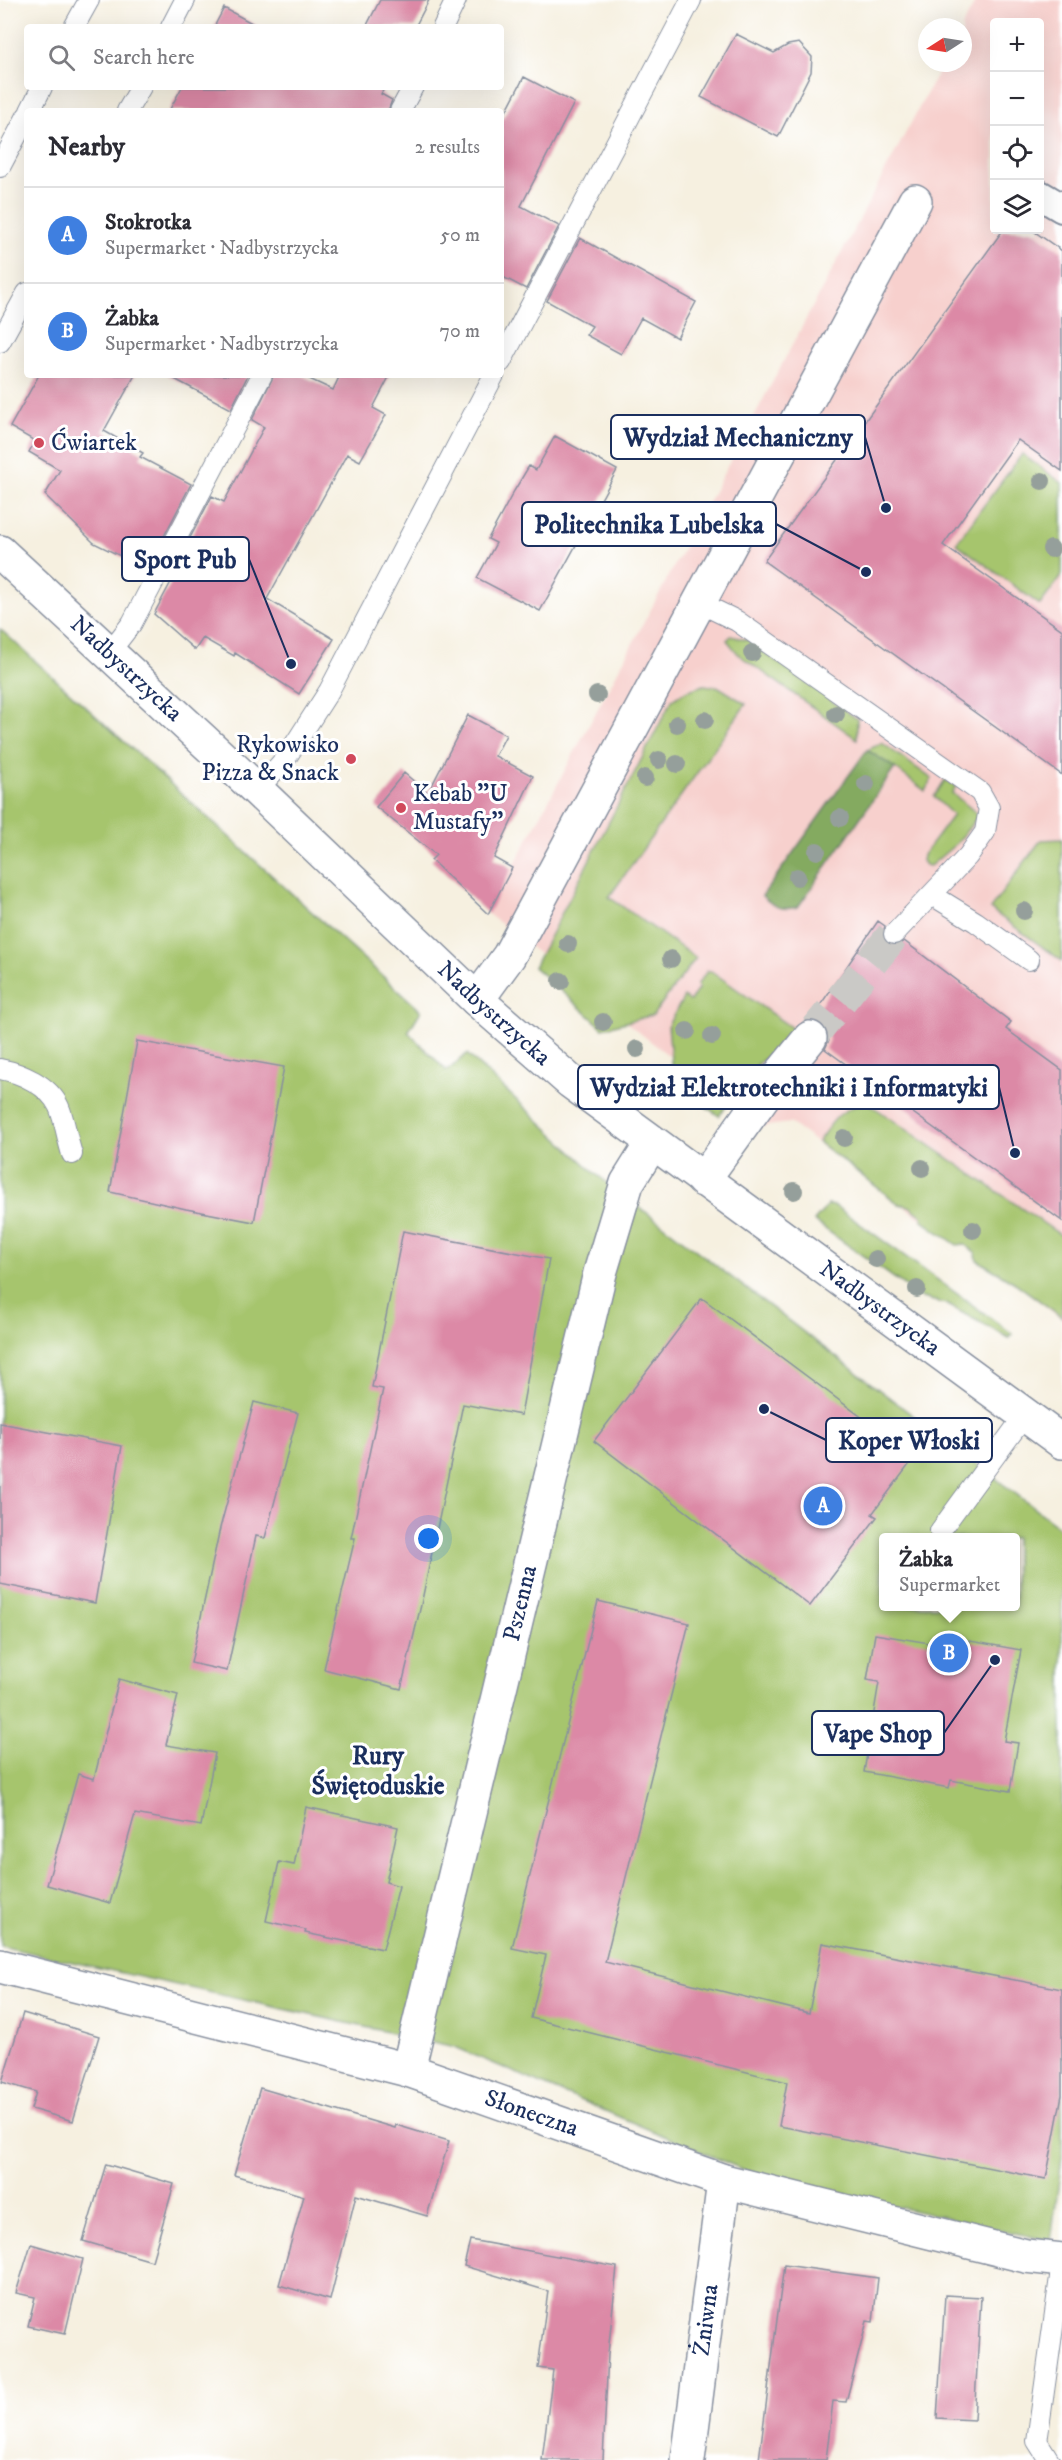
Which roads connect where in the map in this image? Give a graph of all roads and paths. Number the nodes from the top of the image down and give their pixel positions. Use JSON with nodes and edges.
{"nodes":[{"id":1,"x":89,"y":0,"type":"edge"},
{"id":2,"x":185,"y":0,"type":"edge"},
{"id":3,"x":456,"y":0,"type":"edge"},
{"id":4,"x":691,"y":0,"type":"edge"},
{"id":5,"x":76,"y":24,"type":"edge"},
{"id":6,"x":173,"y":24,"type":"edge"},
{"id":7,"x":444,"y":24,"type":"edge"},
{"id":8,"x":40,"y":90,"type":"edge"},
{"id":9,"x":139,"y":90,"type":"edge"},
{"id":10,"x":411,"y":90,"type":"edge"},
{"id":11,"x":32,"y":108,"type":"edge"},
{"id":12,"x":130,"y":108,"type":"edge"},
{"id":13,"x":402,"y":108,"type":"edge"},
{"id":14,"x":24,"y":122,"type":"edge"},
{"id":15,"x":0,"y":166,"type":"edge"},
{"id":16,"x":1044,"y":197,"type":"edge"},
{"id":17,"x":915,"y":201,"type":"dead end"},
{"id":18,"x":1062,"y":208,"type":"edge"},
{"id":19,"x":24,"y":298,"type":"edge"},
{"id":20,"x":0,"y":342,"type":"edge"},
{"id":21,"x":504,"y":356,"type":"edge"},
{"id":22,"x":260,"y":378,"type":"edge"},
{"id":23,"x":492,"y":378,"type":"edge"},
{"id":24,"x":0,"y":552,"type":"edge"},
{"id":25,"x":698,"y":602,"type":"junction"},
{"id":26,"x":108,"y":654,"type":"junction"},
{"id":27,"x":257,"y":790,"type":"junction"},
{"id":28,"x":932,"y":895,"type":"junction"},
{"id":29,"x":894,"y":934,"type":"tunnel mouth"},
{"id":30,"x":1029,"y":960,"type":"dead end"},
{"id":31,"x":477,"y":1000,"type":"junction"},
{"id":32,"x":810,"y":1038,"type":"tunnel mouth"},
{"id":33,"x":0,"y":1069,"type":"edge"},
{"id":34,"x":652,"y":1143,"type":"junction"},
{"id":35,"x":72,"y":1154,"type":"dead end"},
{"id":36,"x":703,"y":1180,"type":"junction"},
{"id":37,"x":1025,"y":1415,"type":"junction"},
{"id":38,"x":1062,"y":1442,"type":"edge"},
{"id":39,"x":940,"y":1531,"type":"dead end"},
{"id":40,"x":0,"y":1966,"type":"edge"},
{"id":41,"x":408,"y":2070,"type":"junction"},
{"id":42,"x":724,"y":2181,"type":"junction"},
{"id":43,"x":1062,"y":2261,"type":"edge"},
{"id":44,"x":688,"y":2460,"type":"edge"},
{"id":45,"x":1049,"y":2460,"type":"edge"}],
"edges":[{"from":1,"to":5,"type":"lane"},
{"from":2,"to":6,"type":"lane"},
{"from":3,"to":7,"type":"lane"},
{"from":4,"to":21,"type":"lane"},
{"from":8,"to":11,"type":"lane"},
{"from":9,"to":12,"type":"lane"},
{"from":10,"to":13,"type":"lane"},
{"from":14,"to":15,"type":"lane"},
{"from":16,"to":18,"type":"street"},
{"from":17,"to":25,"type":"street"},
{"from":19,"to":20,"type":"lane"},
{"from":22,"to":26,"type":"lane"},
{"from":23,"to":27,"type":"lane"},
{"from":24,"to":26,"type":"street","name":"Nadbystrzycka"},
{"from":25,"to":28,"type":"lane"},
{"from":25,"to":31,"type":"street"},
{"from":26,"to":27,"type":"street","name":"Nadbystrzycka"},
{"from":27,"to":31,"type":"street","name":"Nadbystrzycka"},
{"from":28,"to":29,"type":"lane"},
{"from":28,"to":30,"type":"lane"},
{"from":31,"to":34,"type":"street","name":"Nadbystrzycka"},
{"from":32,"to":36,"type":"street"},
{"from":33,"to":35,"type":"lane"},
{"from":34,"to":36,"type":"street","name":"Nadbystrzycka"},
{"from":34,"to":41,"type":"street","name":"Pszenna"},
{"from":36,"to":37,"type":"street","name":"Nadbystrzycka"},
{"from":37,"to":38,"type":"street","name":"Nadbystrzycka"},
{"from":37,"to":39,"type":"lane"},
{"from":40,"to":41,"type":"street","name":"Słoneczna"},
{"from":41,"to":42,"type":"street","name":"Słoneczna"},
{"from":42,"to":43,"type":"street","name":"Słoneczna"},
{"from":42,"to":44,"type":"street","name":"Żniwna"},
{"from":43,"to":45,"type":"lane"}]}
